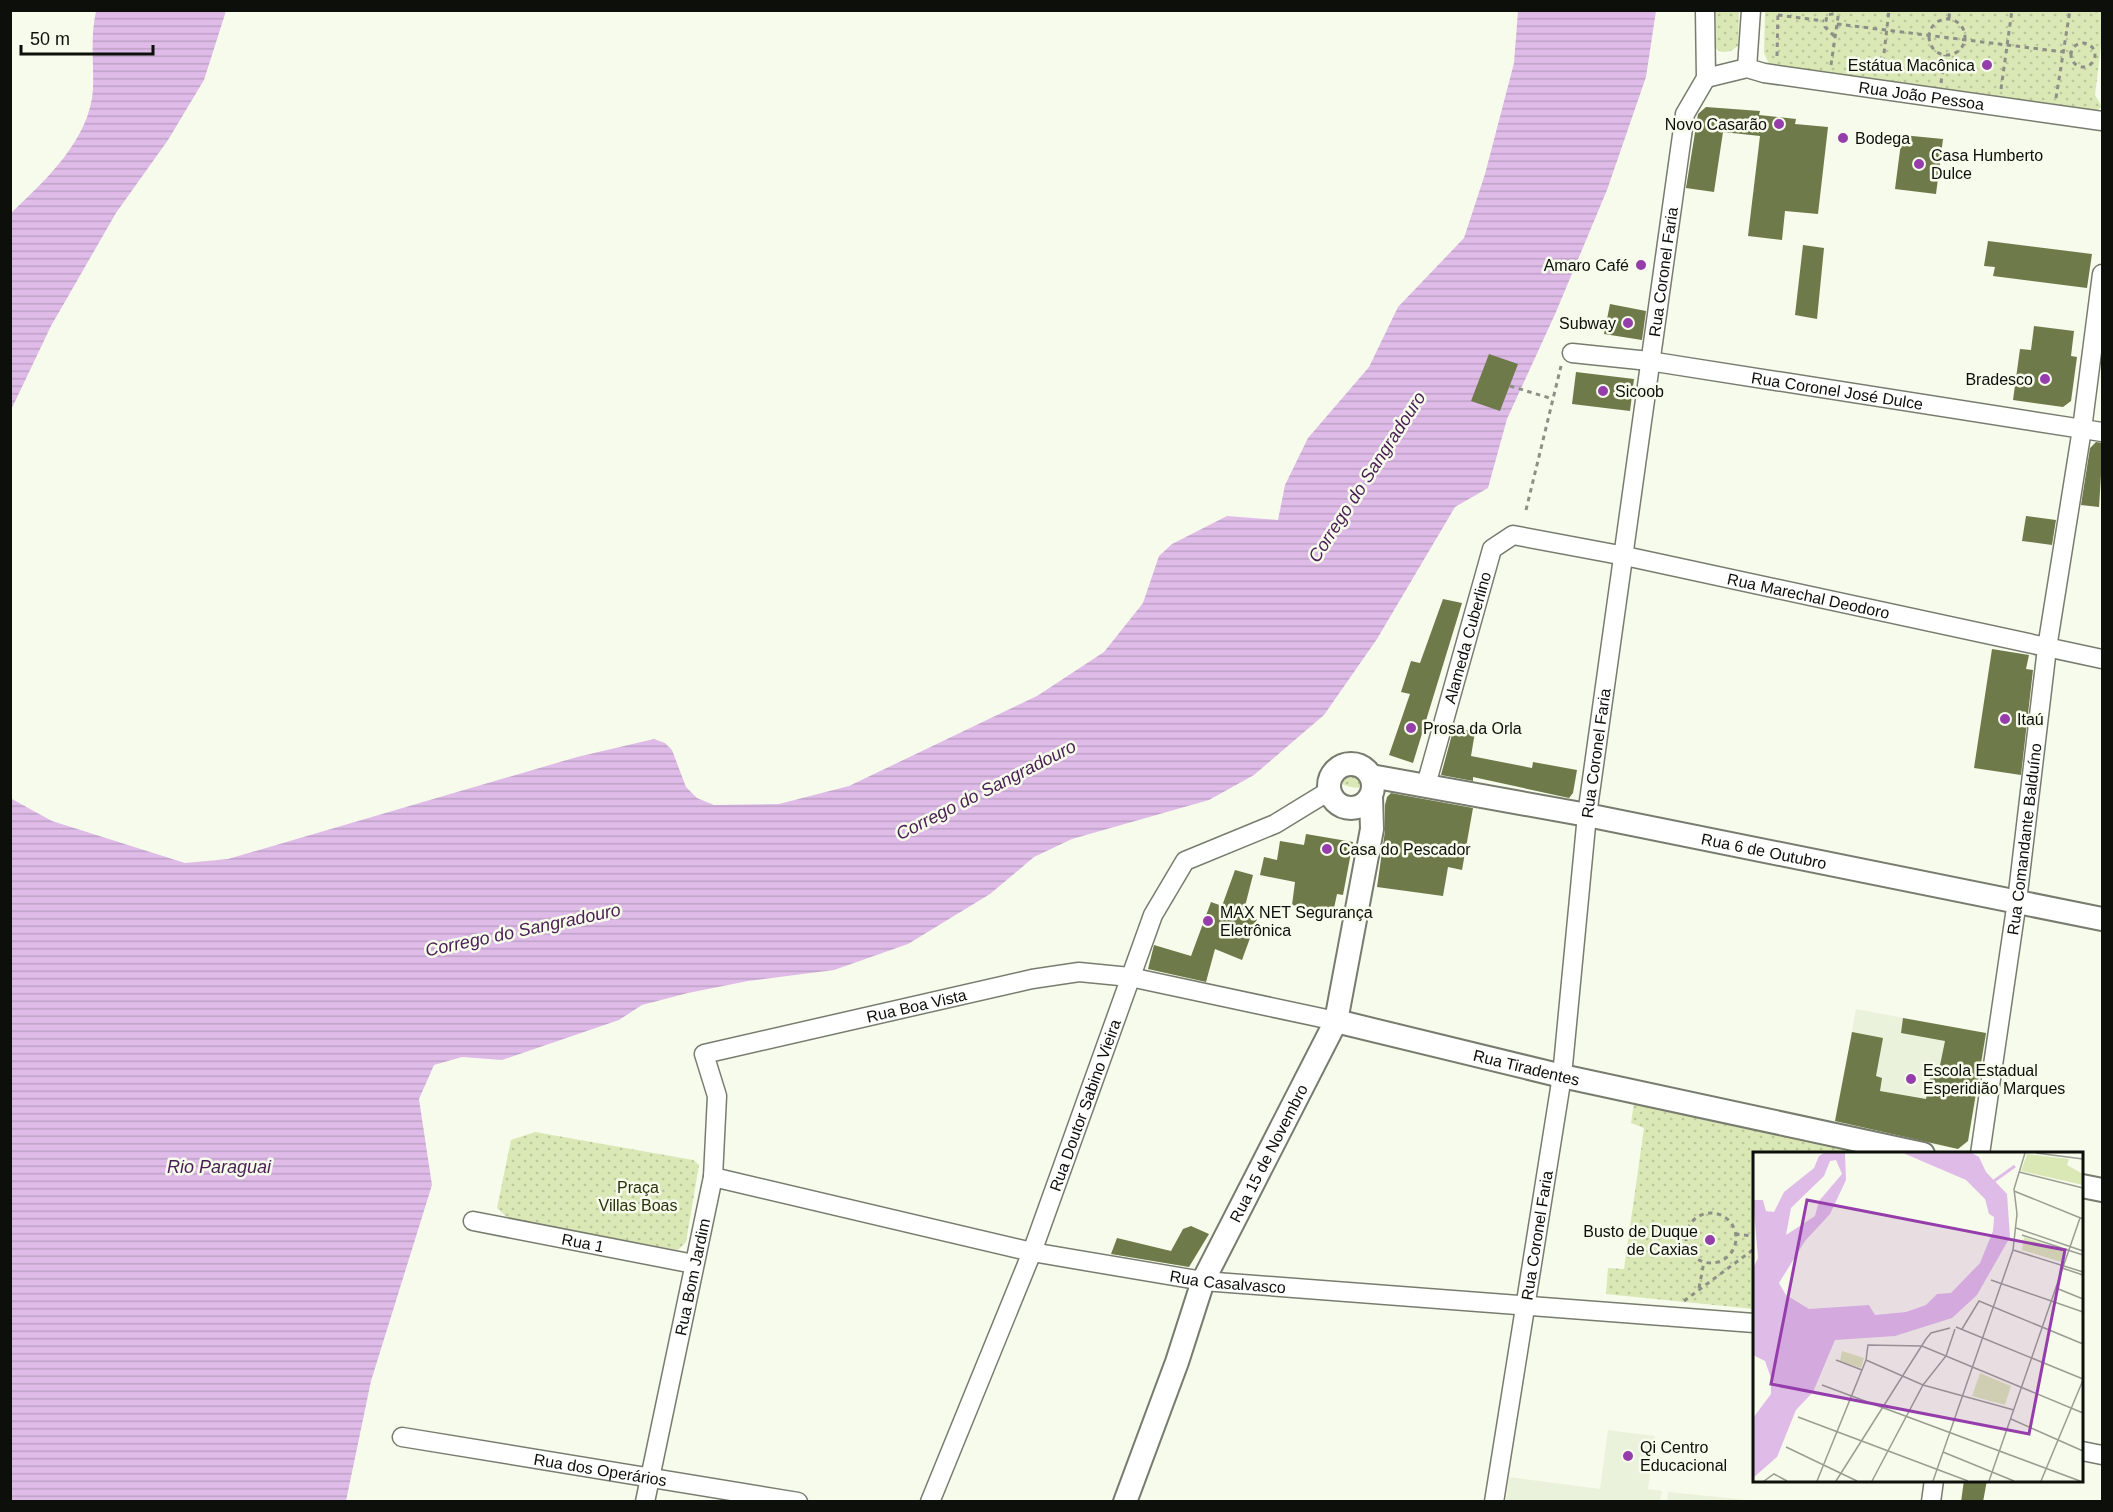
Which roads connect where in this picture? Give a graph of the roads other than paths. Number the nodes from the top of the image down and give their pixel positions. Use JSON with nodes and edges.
{"nodes":[{"id":1,"x":1705,"y":10,"type":"edge"},
{"id":2,"x":1751,"y":10,"type":"edge"},
{"id":3,"x":1747,"y":68,"type":"junction"},
{"id":4,"x":1706,"y":78,"type":"junction"},
{"id":5,"x":2103,"y":121,"type":"edge"},
{"id":6,"x":2103,"y":274,"type":"edge"},
{"id":7,"x":2100,"y":320,"type":"edge"},
{"id":8,"x":1572,"y":353,"type":"road end"},
{"id":9,"x":1649,"y":361,"type":"junction"},
{"id":10,"x":2082,"y":429,"type":"junction"},
{"id":11,"x":2103,"y":432,"type":"edge"},
{"id":12,"x":1513,"y":535,"type":"joint"},
{"id":13,"x":1625,"y":556,"type":"junction"},
{"id":14,"x":2047,"y":648,"type":"junction"},
{"id":15,"x":2103,"y":658,"type":"edge"},
{"id":16,"x":1426,"y":784,"type":"junction"},
{"id":17,"x":1371,"y":786,"type":"junction"},
{"id":18,"x":1329,"y":791,"type":"junction"},
{"id":19,"x":1587,"y":815,"type":"junction"},
{"id":20,"x":2018,"y":902,"type":"junction"},
{"id":21,"x":2103,"y":920,"type":"edge"},
{"id":22,"x":1130,"y":977,"type":"junction"},
{"id":23,"x":1336,"y":1021,"type":"junction"},
{"id":24,"x":704,"y":1054,"type":"joint"},
{"id":25,"x":1562,"y":1076,"type":"junction"},
{"id":26,"x":1914,"y":1152,"type":"edge"},
{"id":27,"x":1980,"y":1152,"type":"edge"},
{"id":28,"x":713,"y":1177,"type":"junction"},
{"id":29,"x":2083,"y":1186,"type":"edge"},
{"id":30,"x":2103,"y":1190,"type":"edge"},
{"id":31,"x":473,"y":1221,"type":"dead end"},
{"id":32,"x":1032,"y":1252,"type":"junction"},
{"id":33,"x":694,"y":1264,"type":"junction"},
{"id":34,"x":1203,"y":1281,"type":"junction"},
{"id":35,"x":1525,"y":1305,"type":"junction"},
{"id":36,"x":1753,"y":1323,"type":"edge"},
{"id":37,"x":402,"y":1437,"type":"dead end"},
{"id":38,"x":2083,"y":1451,"type":"edge"},
{"id":39,"x":2103,"y":1455,"type":"edge"},
{"id":40,"x":650,"y":1475,"type":"junction"},
{"id":41,"x":1934,"y":1482,"type":"edge"},
{"id":42,"x":645,"y":1502,"type":"edge"},
{"id":43,"x":798,"y":1502,"type":"edge"},
{"id":44,"x":930,"y":1502,"type":"edge"},
{"id":45,"x":1125,"y":1502,"type":"edge"},
{"id":46,"x":1494,"y":1502,"type":"edge"},
{"id":47,"x":1931,"y":1502,"type":"edge"}],
"edges":[{"from":1,"to":4,"type":"street"},
{"from":2,"to":3,"type":"street"},
{"from":3,"to":4,"type":"street","name":"Rua João Pessoa"},
{"from":3,"to":5,"type":"street","name":"Rua João Pessoa"},
{"from":4,"to":9,"type":"street","name":"Rua Coronel Faria"},
{"from":6,"to":7,"type":"street","name":"Rua Comandante Balduíno"},
{"from":7,"to":10,"type":"street","name":"Rua Comandante Balduíno"},
{"from":8,"to":9,"type":"street","name":"Rua Coronel José Dulce"},
{"from":9,"to":10,"type":"street","name":"Rua Coronel José Dulce"},
{"from":9,"to":13,"type":"street","name":"Rua Coronel Faria"},
{"from":10,"to":11,"type":"street","name":"Rua Coronel José Dulce"},
{"from":10,"to":14,"type":"street","name":"Rua Comandante Balduíno"},
{"from":12,"to":13,"type":"street","name":"Rua Marechal Deodoro"},
{"from":12,"to":16,"type":"street","name":"Alameda Cuberlino"},
{"from":13,"to":14,"type":"street","name":"Rua Marechal Deodoro"},
{"from":13,"to":19,"type":"street","name":"Rua Coronel Faria"},
{"from":14,"to":15,"type":"street","name":"Rua Marechal Deodoro"},
{"from":14,"to":20,"type":"street","name":"Rua Comandante Balduíno"},
{"from":16,"to":17,"type":"street","name":"Rua 6 de Outubro"},
{"from":16,"to":19,"type":"street","name":"Rua 6 de Outubro"},
{"from":17,"to":18,"type":"street"},
{"from":17,"to":18,"type":"street"},
{"from":17,"to":23,"type":"street","name":"Rua 15 de Novembro"},
{"from":18,"to":22,"type":"street","name":"Rua Doutor Sabino Vieira"},
{"from":19,"to":20,"type":"street","name":"Rua 6 de Outubro"},
{"from":19,"to":25,"type":"street","name":"Rua Coronel Faria"},
{"from":20,"to":21,"type":"street","name":"Rua 6 de Outubro"},
{"from":20,"to":27,"type":"street","name":"Rua Comandante Balduíno"},
{"from":22,"to":23,"type":"street","name":"Rua Tiradentes"},
{"from":22,"to":24,"type":"street","name":"Rua Boa Vista"},
{"from":22,"to":32,"type":"street","name":"Rua Doutor Sabino Vieira"},
{"from":23,"to":25,"type":"street","name":"Rua Tiradentes"},
{"from":23,"to":34,"type":"street","name":"Rua 15 de Novembro"},
{"from":24,"to":28,"type":"street","name":"Rua Bom Jardim"},
{"from":25,"to":26,"type":"street","name":"Rua Tiradentes"},
{"from":25,"to":35,"type":"street","name":"Rua Coronel Faria"},
{"from":28,"to":32,"type":"street","name":"Rua Casalvasco"},
{"from":28,"to":33,"type":"street","name":"Rua Bom Jardim"},
{"from":29,"to":30,"type":"street"},
{"from":31,"to":33,"type":"street","name":"Rua 1"},
{"from":32,"to":34,"type":"street","name":"Rua Casalvasco"},
{"from":32,"to":44,"type":"street","name":"Rua Doutor Sabino Vieira"},
{"from":33,"to":40,"type":"street","name":"Rua Bom Jardim"},
{"from":34,"to":35,"type":"street","name":"Rua Casalvasco"},
{"from":34,"to":45,"type":"street","name":"Rua 15 de Novembro"},
{"from":35,"to":36,"type":"street","name":"Rua Casalvasco"},
{"from":35,"to":46,"type":"street","name":"Rua Coronel Faria"},
{"from":37,"to":40,"type":"street","name":"Rua dos Operários"},
{"from":38,"to":39,"type":"street"},
{"from":40,"to":42,"type":"street","name":"Rua Bom Jardim"},
{"from":40,"to":43,"type":"street","name":"Rua dos Operários"},
{"from":41,"to":47,"type":"street"}]}
